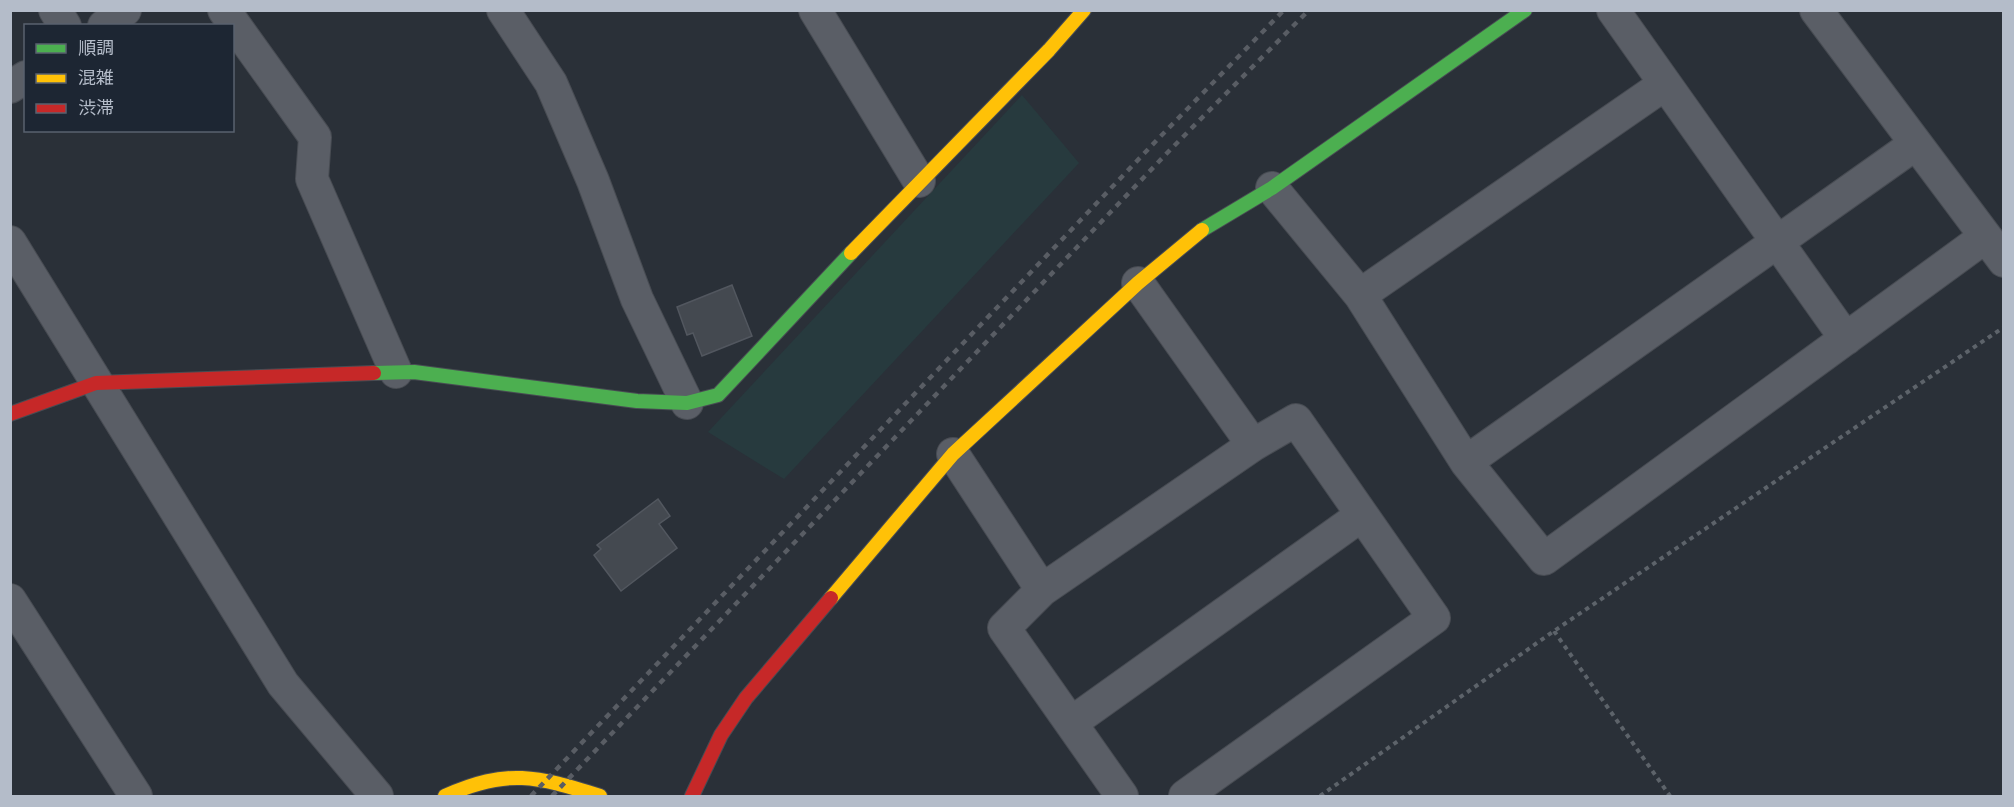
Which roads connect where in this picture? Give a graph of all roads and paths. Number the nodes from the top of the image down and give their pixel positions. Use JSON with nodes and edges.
{"nodes":[{"id":1,"x":55,"y":10,"type":"edge"},
{"id":2,"x":125,"y":10,"type":"edge"},
{"id":3,"x":224,"y":10,"type":"edge"},
{"id":4,"x":503,"y":10,"type":"edge"},
{"id":5,"x":816,"y":10,"type":"edge"},
{"id":6,"x":1084,"y":10,"type":"edge"},
{"id":7,"x":1525,"y":10,"type":"edge"},
{"id":8,"x":1613,"y":10,"type":"edge"},
{"id":9,"x":1816,"y":10,"type":"edge"},
{"id":10,"x":64,"y":24,"type":"edge"},
{"id":11,"x":107,"y":24,"type":"edge"},
{"id":12,"x":24,"y":78,"type":"edge"},
{"id":13,"x":1665,"y":84,"type":"junction"},
{"id":14,"x":10,"y":87,"type":"edge"},
{"id":15,"x":1914,"y":145,"type":"junction"},
{"id":16,"x":919,"y":181,"type":"junction"},
{"id":17,"x":1272,"y":188,"type":"junction"},
{"id":18,"x":10,"y":242,"type":"edge"},
{"id":19,"x":1777,"y":242,"type":"junction"},
{"id":20,"x":1994,"y":249,"type":"edge"},
{"id":21,"x":1138,"y":283,"type":"junction"},
{"id":22,"x":1360,"y":295,"type":"junction"},
{"id":23,"x":2004,"y":327,"type":"edge"},
{"id":24,"x":1846,"y":339,"type":"junction"},
{"id":25,"x":396,"y":372,"type":"junction"},
{"id":26,"x":96,"y":383,"type":"junction"},
{"id":27,"x":687,"y":403,"type":"junction"},
{"id":28,"x":10,"y":414,"type":"edge"},
{"id":29,"x":1253,"y":445,"type":"junction"},
{"id":30,"x":953,"y":454,"type":"junction"},
{"id":31,"x":1466,"y":462,"type":"junction"},
{"id":32,"x":1362,"y":515,"type":"junction"},
{"id":33,"x":1042,"y":590,"type":"junction"},
{"id":34,"x":10,"y":600,"type":"edge"},
{"id":35,"x":1554,"y":631,"type":"junction"},
{"id":36,"x":1071,"y":723,"type":"junction"},
{"id":37,"x":136,"y":796,"type":"edge"},
{"id":38,"x":376,"y":796,"type":"edge"},
{"id":39,"x":445,"y":796,"type":"edge"},
{"id":40,"x":600,"y":796,"type":"edge"},
{"id":41,"x":692,"y":796,"type":"edge"},
{"id":42,"x":1122,"y":796,"type":"edge"},
{"id":43,"x":1185,"y":796,"type":"edge"},
{"id":44,"x":1320,"y":796,"type":"edge"},
{"id":45,"x":1670,"y":796,"type":"edge"}],
"edges":[{"from":1,"to":10,"type":"street"},
{"from":2,"to":11,"type":"street"},
{"from":3,"to":25,"type":"street"},
{"from":4,"to":27,"type":"street"},
{"from":5,"to":16,"type":"street"},
{"from":6,"to":16,"type":"street"},
{"from":7,"to":17,"type":"street"},
{"from":8,"to":13,"type":"street"},
{"from":9,"to":15,"type":"street"},
{"from":12,"to":14,"type":"street"},
{"from":13,"to":19,"type":"street"},
{"from":13,"to":22,"type":"street"},
{"from":15,"to":19,"type":"street"},
{"from":15,"to":20,"type":"street"},
{"from":16,"to":27,"type":"street"},
{"from":17,"to":21,"type":"street"},
{"from":17,"to":22,"type":"street"},
{"from":18,"to":26,"type":"street"},
{"from":19,"to":24,"type":"street"},
{"from":19,"to":31,"type":"street"},
{"from":20,"to":24,"type":"street"},
{"from":21,"to":29,"type":"street"},
{"from":21,"to":30,"type":"street"},
{"from":22,"to":31,"type":"street"},
{"from":23,"to":35,"type":"path"},
{"from":24,"to":31,"type":"street"},
{"from":25,"to":26,"type":"street"},
{"from":25,"to":27,"type":"street"},
{"from":26,"to":28,"type":"street"},
{"from":26,"to":38,"type":"street"},
{"from":29,"to":32,"type":"street"},
{"from":29,"to":33,"type":"street"},
{"from":30,"to":33,"type":"street"},
{"from":30,"to":41,"type":"street"},
{"from":32,"to":36,"type":"street"},
{"from":32,"to":43,"type":"street"},
{"from":33,"to":36,"type":"street"},
{"from":34,"to":37,"type":"street"},
{"from":35,"to":44,"type":"path"},
{"from":35,"to":45,"type":"path"},
{"from":36,"to":42,"type":"street"},
{"from":39,"to":40,"type":"street"}]}
